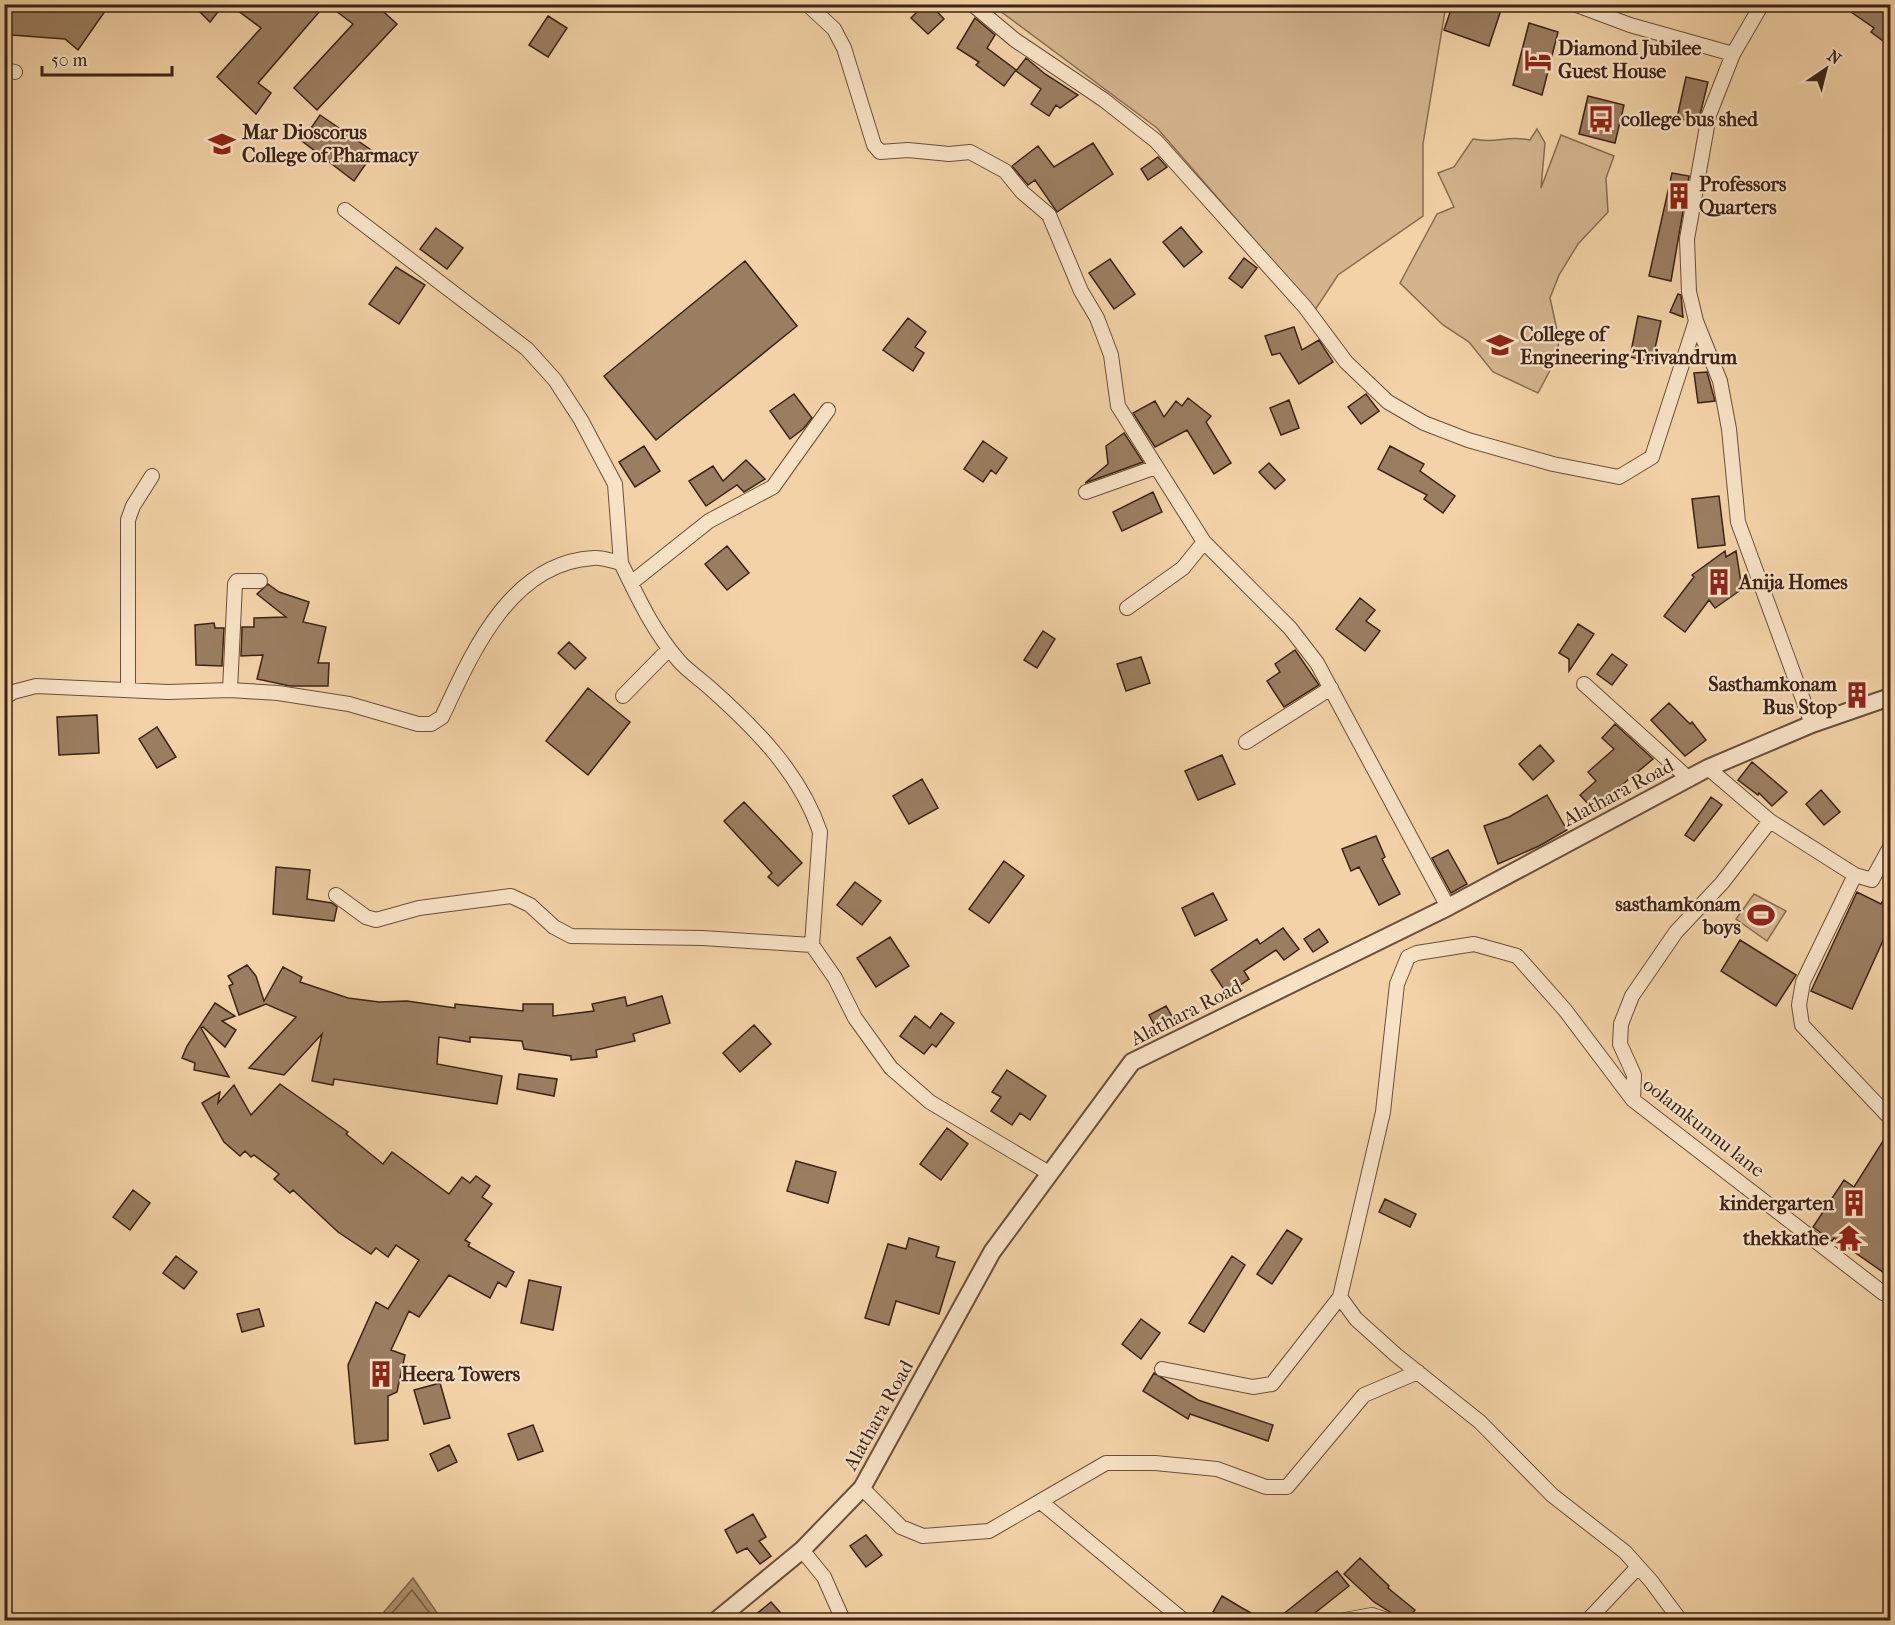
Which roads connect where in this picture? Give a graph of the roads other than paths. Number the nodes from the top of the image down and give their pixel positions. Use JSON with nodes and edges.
{"nodes":[{"id":1,"x":807,"y":4,"type":"edge"},
{"id":2,"x":972,"y":4,"type":"edge"},
{"id":3,"x":1574,"y":4,"type":"edge"},
{"id":4,"x":1771,"y":4,"type":"edge"},
{"id":5,"x":1759,"y":9,"type":"edge"},
{"id":6,"x":1733,"y":54,"type":"junction"},
{"id":7,"x":345,"y":210,"type":"dead end"},
{"id":8,"x":1696,"y":321,"type":"junction"},
{"id":9,"x":828,"y":410,"type":"dead end"},
{"id":10,"x":1156,"y":467,"type":"junction"},
{"id":11,"x":152,"y":476,"type":"dead end"},
{"id":12,"x":1086,"y":492,"type":"dead end"},
{"id":13,"x":1204,"y":542,"type":"junction"},
{"id":14,"x":621,"y":563,"type":"junction"},
{"id":15,"x":260,"y":581,"type":"dead end"},
{"id":16,"x":631,"y":584,"type":"junction"},
{"id":17,"x":1127,"y":608,"type":"dead end"},
{"id":18,"x":669,"y":649,"type":"junction"},
{"id":19,"x":1584,"y":684,"type":"dead end"},
{"id":20,"x":1331,"y":688,"type":"junction"},
{"id":21,"x":128,"y":689,"type":"junction"},
{"id":22,"x":230,"y":690,"type":"junction"},
{"id":23,"x":623,"y":696,"type":"dead end"},
{"id":24,"x":4,"y":698,"type":"edge"},
{"id":25,"x":1890,"y":698,"type":"edge"},
{"id":26,"x":1812,"y":724,"type":"junction"},
{"id":27,"x":1246,"y":742,"type":"dead end"},
{"id":28,"x":1707,"y":768,"type":"junction"},
{"id":29,"x":1689,"y":779,"type":"junction"},
{"id":30,"x":1770,"y":821,"type":"junction"},
{"id":31,"x":1890,"y":847,"type":"edge"},
{"id":32,"x":1855,"y":875,"type":"junction"},
{"id":33,"x":336,"y":895,"type":"dead end"},
{"id":34,"x":1448,"y":907,"type":"junction"},
{"id":35,"x":813,"y":945,"type":"junction"},
{"id":36,"x":1633,"y":1101,"type":"junction"},
{"id":37,"x":1890,"y":1118,"type":"edge"},
{"id":38,"x":1049,"y":1173,"type":"junction"},
{"id":39,"x":1890,"y":1296,"type":"edge"},
{"id":40,"x":1340,"y":1297,"type":"junction"},
{"id":41,"x":1162,"y":1369,"type":"dead end"},
{"id":42,"x":1418,"y":1372,"type":"junction"},
{"id":43,"x":862,"y":1488,"type":"junction"},
{"id":44,"x":1041,"y":1502,"type":"junction"},
{"id":45,"x":802,"y":1550,"type":"junction"},
{"id":46,"x":1638,"y":1567,"type":"junction"},
{"id":47,"x":717,"y":1620,"type":"edge"},
{"id":48,"x":843,"y":1620,"type":"edge"},
{"id":49,"x":1183,"y":1620,"type":"edge"},
{"id":50,"x":1345,"y":1620,"type":"edge"},
{"id":51,"x":1387,"y":1620,"type":"edge"},
{"id":52,"x":1588,"y":1620,"type":"edge"},
{"id":53,"x":1680,"y":1620,"type":"edge"}],
"edges":[{"from":1,"to":10,"type":"street"},
{"from":2,"to":8,"type":"street"},
{"from":3,"to":6,"type":"street"},
{"from":4,"to":5,"type":"street"},
{"from":5,"to":6,"type":"street"},
{"from":6,"to":8,"type":"street"},
{"from":7,"to":14,"type":"street"},
{"from":8,"to":26,"type":"street"},
{"from":9,"to":16,"type":"street"},
{"from":10,"to":12,"type":"street"},
{"from":10,"to":13,"type":"street"},
{"from":11,"to":21,"type":"street"},
{"from":13,"to":17,"type":"street"},
{"from":13,"to":20,"type":"street"},
{"from":14,"to":16,"type":"street"},
{"from":14,"to":22,"type":"street"},
{"from":15,"to":22,"type":"street"},
{"from":16,"to":18,"type":"street"},
{"from":18,"to":23,"type":"street"},
{"from":18,"to":35,"type":"street"},
{"from":19,"to":29,"type":"street"},
{"from":20,"to":27,"type":"street"},
{"from":20,"to":34,"type":"street"},
{"from":21,"to":22,"type":"street"},
{"from":21,"to":24,"type":"street"},
{"from":25,"to":26,"type":"street","name":"Alathara Road"},
{"from":26,"to":28,"type":"street","name":"Alathara Road"},
{"from":28,"to":29,"type":"street","name":"Alathara Road"},
{"from":28,"to":30,"type":"street"},
{"from":29,"to":34,"type":"street","name":"Alathara Road"},
{"from":30,"to":32,"type":"street"},
{"from":30,"to":36,"type":"street"},
{"from":31,"to":32,"type":"street"},
{"from":32,"to":37,"type":"street"},
{"from":33,"to":35,"type":"street"},
{"from":34,"to":38,"type":"street","name":"Alathara Road"},
{"from":35,"to":38,"type":"street"},
{"from":36,"to":39,"type":"street","name":"oolamkunnu lane"},
{"from":36,"to":40,"type":"street","name":"oolamkunnu lane"},
{"from":38,"to":43,"type":"street","name":"Alathara Road"},
{"from":40,"to":41,"type":"street"},
{"from":40,"to":42,"type":"street"},
{"from":42,"to":44,"type":"street"},
{"from":42,"to":46,"type":"street"},
{"from":43,"to":44,"type":"street"},
{"from":43,"to":45,"type":"street","name":"Alathara Road"},
{"from":44,"to":49,"type":"street"},
{"from":45,"to":47,"type":"street","name":"Alathara Road"},
{"from":45,"to":48,"type":"street"},
{"from":46,"to":52,"type":"street"},
{"from":46,"to":53,"type":"street"},
{"from":50,"to":51,"type":"street"}]}
